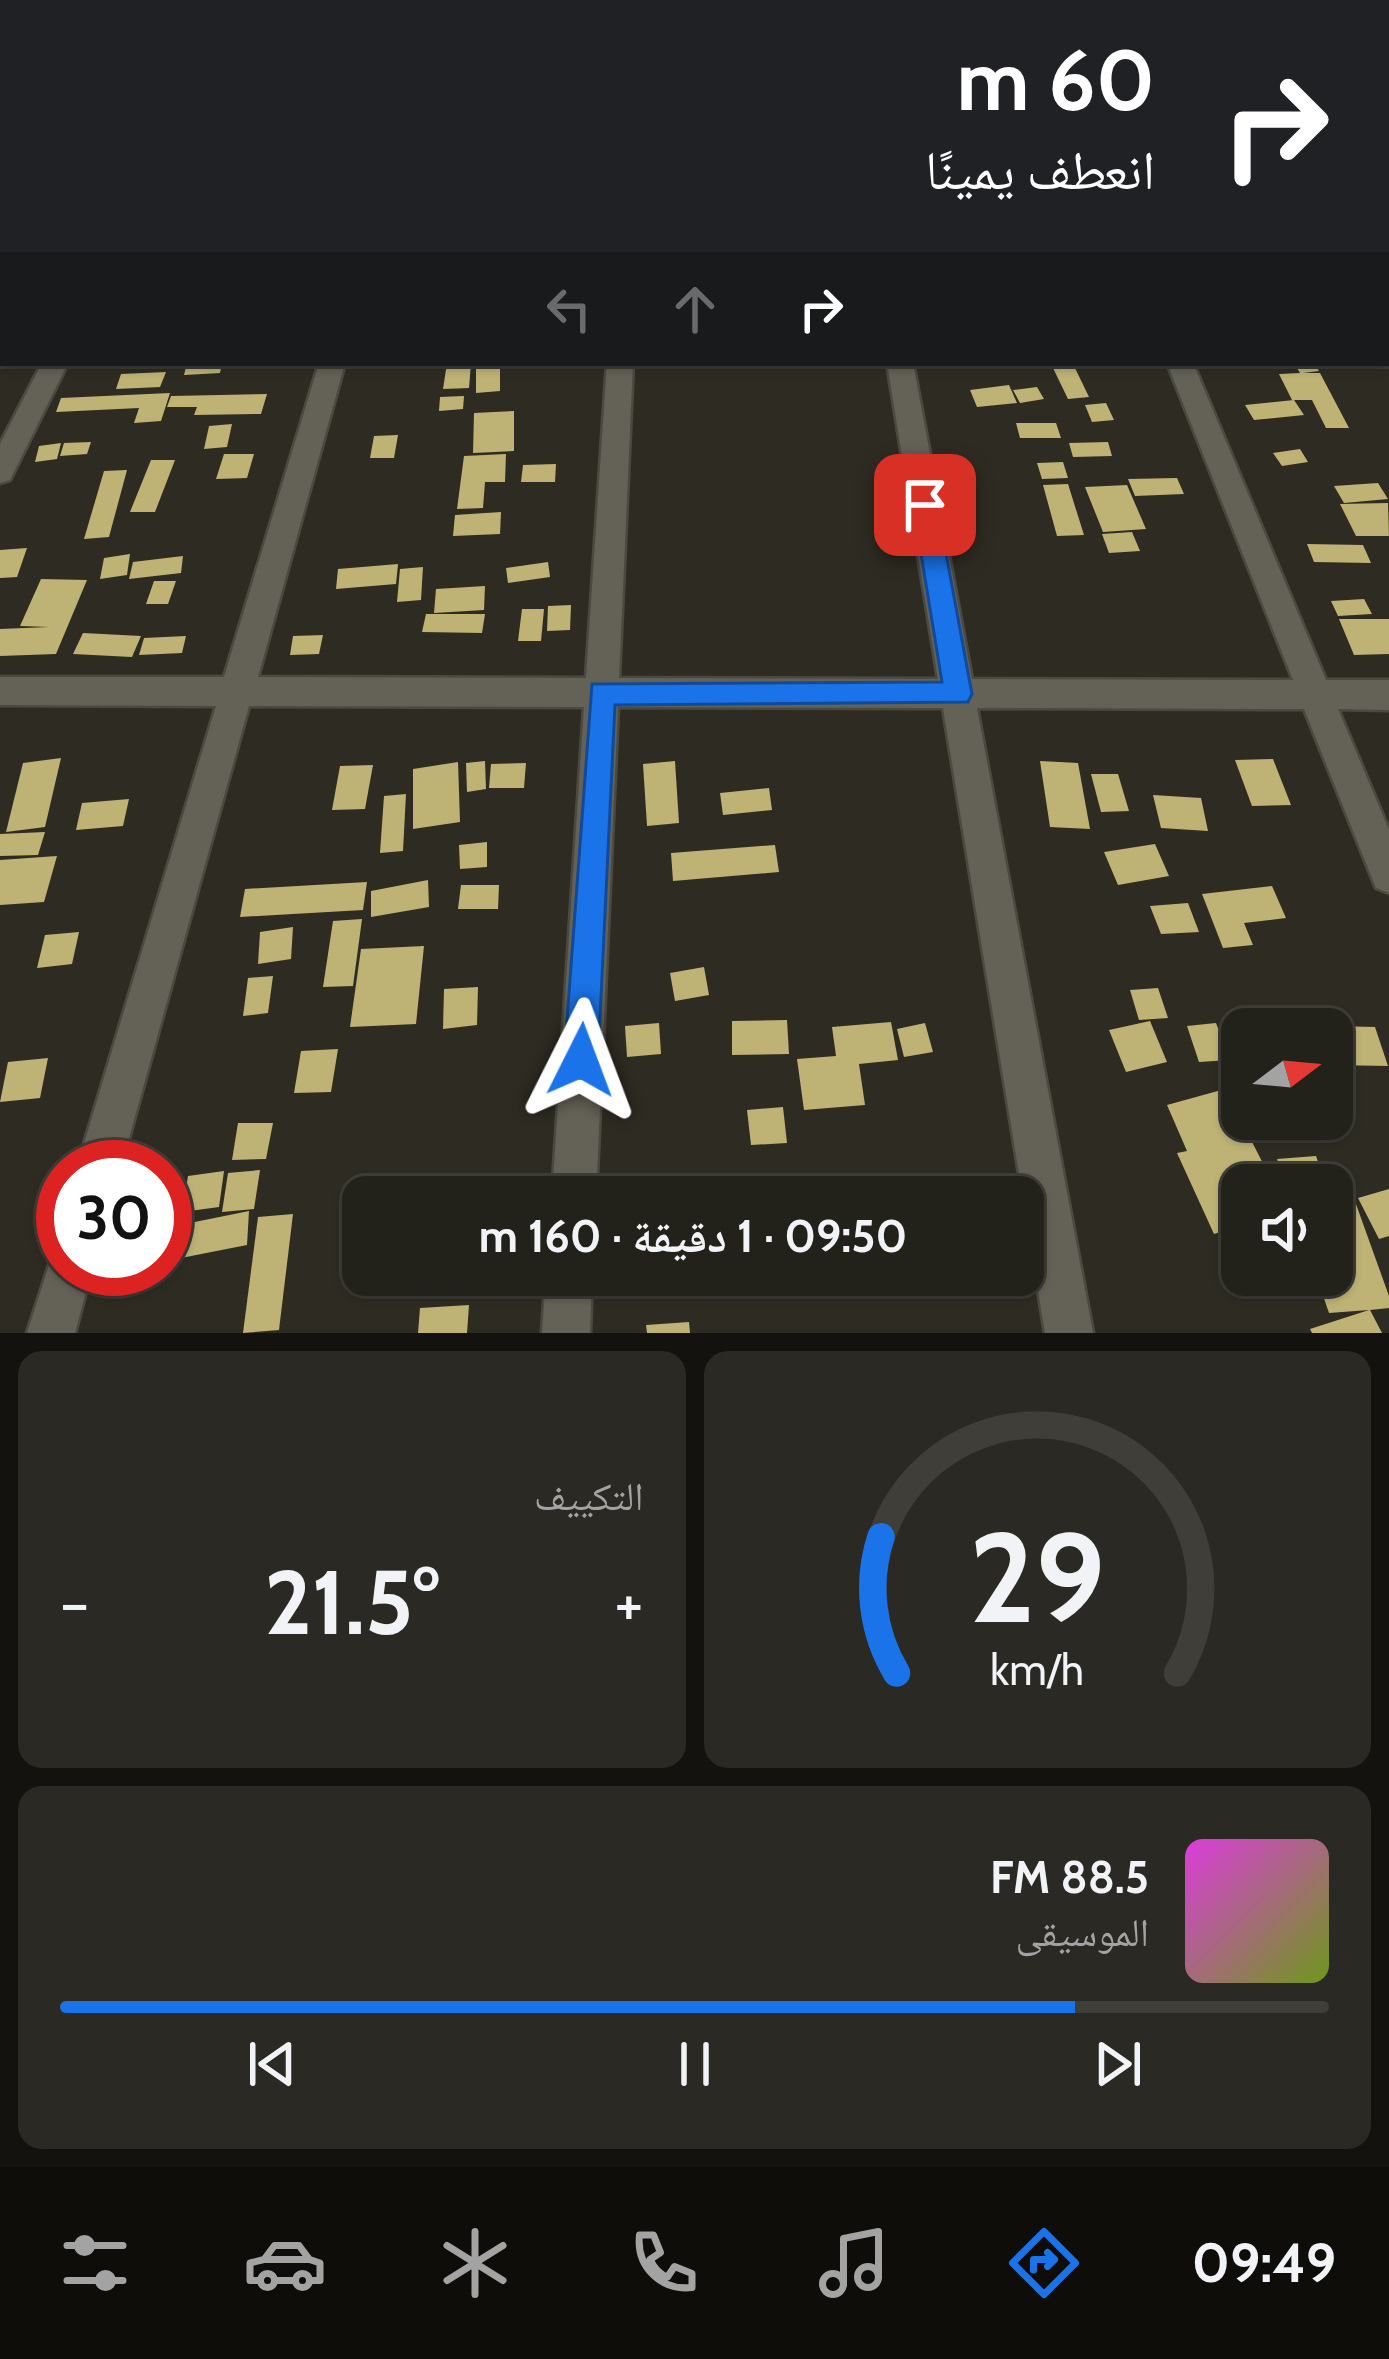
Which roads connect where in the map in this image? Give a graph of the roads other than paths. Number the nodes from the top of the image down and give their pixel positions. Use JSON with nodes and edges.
{"nodes":[{"id":1,"x":53,"y":366,"type":"edge"},
{"id":2,"x":331,"y":366,"type":"edge"},
{"id":3,"x":620,"y":366,"type":"edge"},
{"id":4,"x":901,"y":366,"type":"edge"},
{"id":5,"x":1181,"y":366,"type":"edge"},
{"id":6,"x":0,"y":472,"type":"edge"},
{"id":7,"x":0,"y":691,"type":"edge"},
{"id":8,"x":236,"y":692,"type":"junction"},
{"id":9,"x":602,"y":693,"type":"junction"},
{"id":10,"x":958,"y":694,"type":"junction"},
{"id":11,"x":1316,"y":695,"type":"junction"},
{"id":12,"x":1389,"y":695,"type":"edge"},
{"id":13,"x":1389,"y":875,"type":"edge"},
{"id":14,"x":107,"y":1140,"type":"edge"},
{"id":15,"x":575,"y":1176,"type":"edge"},
{"id":16,"x":61,"y":1296,"type":"edge"},
{"id":17,"x":568,"y":1296,"type":"edge"},
{"id":18,"x":51,"y":1333,"type":"edge"},
{"id":19,"x":566,"y":1333,"type":"edge"},
{"id":20,"x":1069,"y":1333,"type":"edge"}],
"edges":[{"from":1,"to":6,"type":"street"},
{"from":2,"to":8,"type":"street"},
{"from":3,"to":9,"type":"street"},
{"from":4,"to":10,"type":"street"},
{"from":5,"to":11,"type":"street"},
{"from":7,"to":8,"type":"street"},
{"from":8,"to":9,"type":"street"},
{"from":8,"to":14,"type":"street"},
{"from":9,"to":10,"type":"street"},
{"from":9,"to":15,"type":"street"},
{"from":10,"to":11,"type":"street"},
{"from":10,"to":20,"type":"street"},
{"from":11,"to":12,"type":"street"},
{"from":11,"to":13,"type":"street"},
{"from":16,"to":18,"type":"street"},
{"from":17,"to":19,"type":"street"}]}
